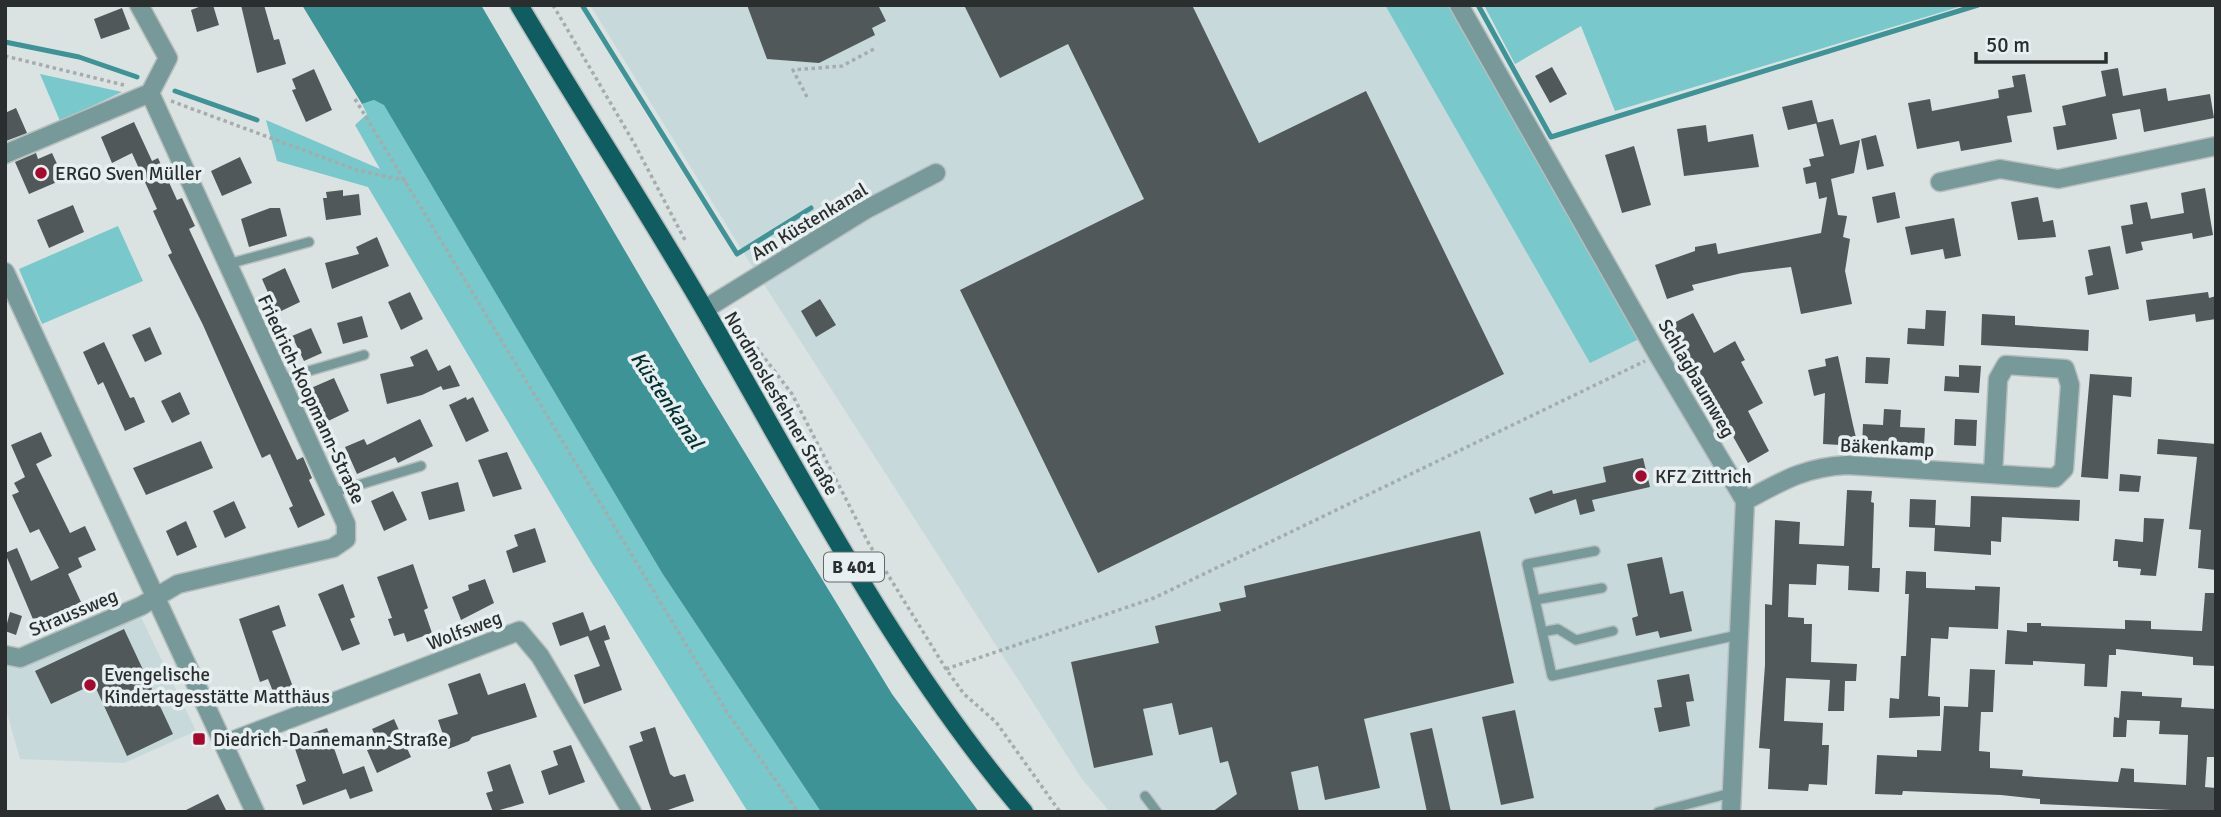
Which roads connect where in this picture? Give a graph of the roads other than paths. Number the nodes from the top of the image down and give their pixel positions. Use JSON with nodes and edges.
{"nodes":[{"id":1,"x":139,"y":5,"type":"edge"},
{"id":2,"x":519,"y":5,"type":"edge"},
{"id":3,"x":1459,"y":5,"type":"edge"},
{"id":4,"x":150,"y":93,"type":"junction"},
{"id":5,"x":2216,"y":146,"type":"edge"},
{"id":6,"x":5,"y":154,"type":"edge"},
{"id":7,"x":936,"y":173,"type":"dead end"},
{"id":8,"x":1940,"y":182,"type":"dead end"},
{"id":9,"x":310,"y":242,"type":"dead end"},
{"id":10,"x":228,"y":264,"type":"junction"},
{"id":11,"x":5,"y":272,"type":"edge"},
{"id":12,"x":705,"y":309,"type":"junction"},
{"id":13,"x":364,"y":355,"type":"dead end"},
{"id":14,"x":281,"y":379,"type":"junction"},
{"id":15,"x":421,"y":466,"type":"dead end"},
{"id":16,"x":1993,"y":474,"type":"junction"},
{"id":17,"x":332,"y":493,"type":"junction"},
{"id":18,"x":1745,"y":501,"type":"junction"},
{"id":19,"x":1595,"y":551,"type":"dead end"},
{"id":20,"x":1602,"y":588,"type":"dead end"},
{"id":21,"x":155,"y":597,"type":"junction"},
{"id":22,"x":1535,"y":600,"type":"junction"},
{"id":23,"x":1613,"y":631,"type":"dead end"},
{"id":24,"x":1542,"y":632,"type":"junction"},
{"id":25,"x":1738,"y":635,"type":"junction"},
{"id":26,"x":5,"y":655,"type":"edge"},
{"id":27,"x":224,"y":744,"type":"junction"},
{"id":28,"x":1731,"y":793,"type":"junction"},
{"id":29,"x":1145,"y":796,"type":"dead end"},
{"id":30,"x":255,"y":812,"type":"edge"},
{"id":31,"x":632,"y":812,"type":"edge"},
{"id":32,"x":1024,"y":812,"type":"edge"},
{"id":33,"x":1157,"y":812,"type":"edge"},
{"id":34,"x":1658,"y":812,"type":"edge"},
{"id":35,"x":1731,"y":812,"type":"edge"}],
"edges":[{"from":1,"to":4,"type":"street"},
{"from":2,"to":12,"type":"main road","name":"Nordmoslesfehner Straße","number":"B 401"},
{"from":3,"to":18,"type":"street","name":"Schlagbaumweg"},
{"from":4,"to":6,"type":"street"},
{"from":4,"to":10,"type":"street","name":"Friedrich-Koopmann-Straße"},
{"from":5,"to":8,"type":"street"},
{"from":7,"to":12,"type":"street","name":"Am Küstenkanal"},
{"from":9,"to":10,"type":"lane"},
{"from":10,"to":14,"type":"street","name":"Friedrich-Koopmann-Straße"},
{"from":11,"to":21,"type":"street"},
{"from":12,"to":32,"type":"main road","name":"Nordmoslesfehner Straße","number":"B 401"},
{"from":13,"to":14,"type":"lane"},
{"from":14,"to":17,"type":"street","name":"Friedrich-Koopmann-Straße"},
{"from":15,"to":17,"type":"lane"},
{"from":16,"to":16,"type":"street","name":"Bäkenkamp"},
{"from":16,"to":18,"type":"street","name":"Bäkenkamp"},
{"from":17,"to":21,"type":"street","name":"Friedrich-Koopmann-Straße"},
{"from":18,"to":25,"type":"street"},
{"from":19,"to":22,"type":"lane"},
{"from":20,"to":22,"type":"lane"},
{"from":21,"to":26,"type":"street","name":"Straussweg"},
{"from":21,"to":27,"type":"street"},
{"from":22,"to":24,"type":"lane"},
{"from":23,"to":24,"type":"lane"},
{"from":24,"to":25,"type":"lane"},
{"from":25,"to":28,"type":"street"},
{"from":27,"to":30,"type":"street"},
{"from":27,"to":31,"type":"street","name":"Wolfsweg"},
{"from":28,"to":34,"type":"lane"},
{"from":28,"to":35,"type":"street"},
{"from":29,"to":33,"type":"lane"}]}
